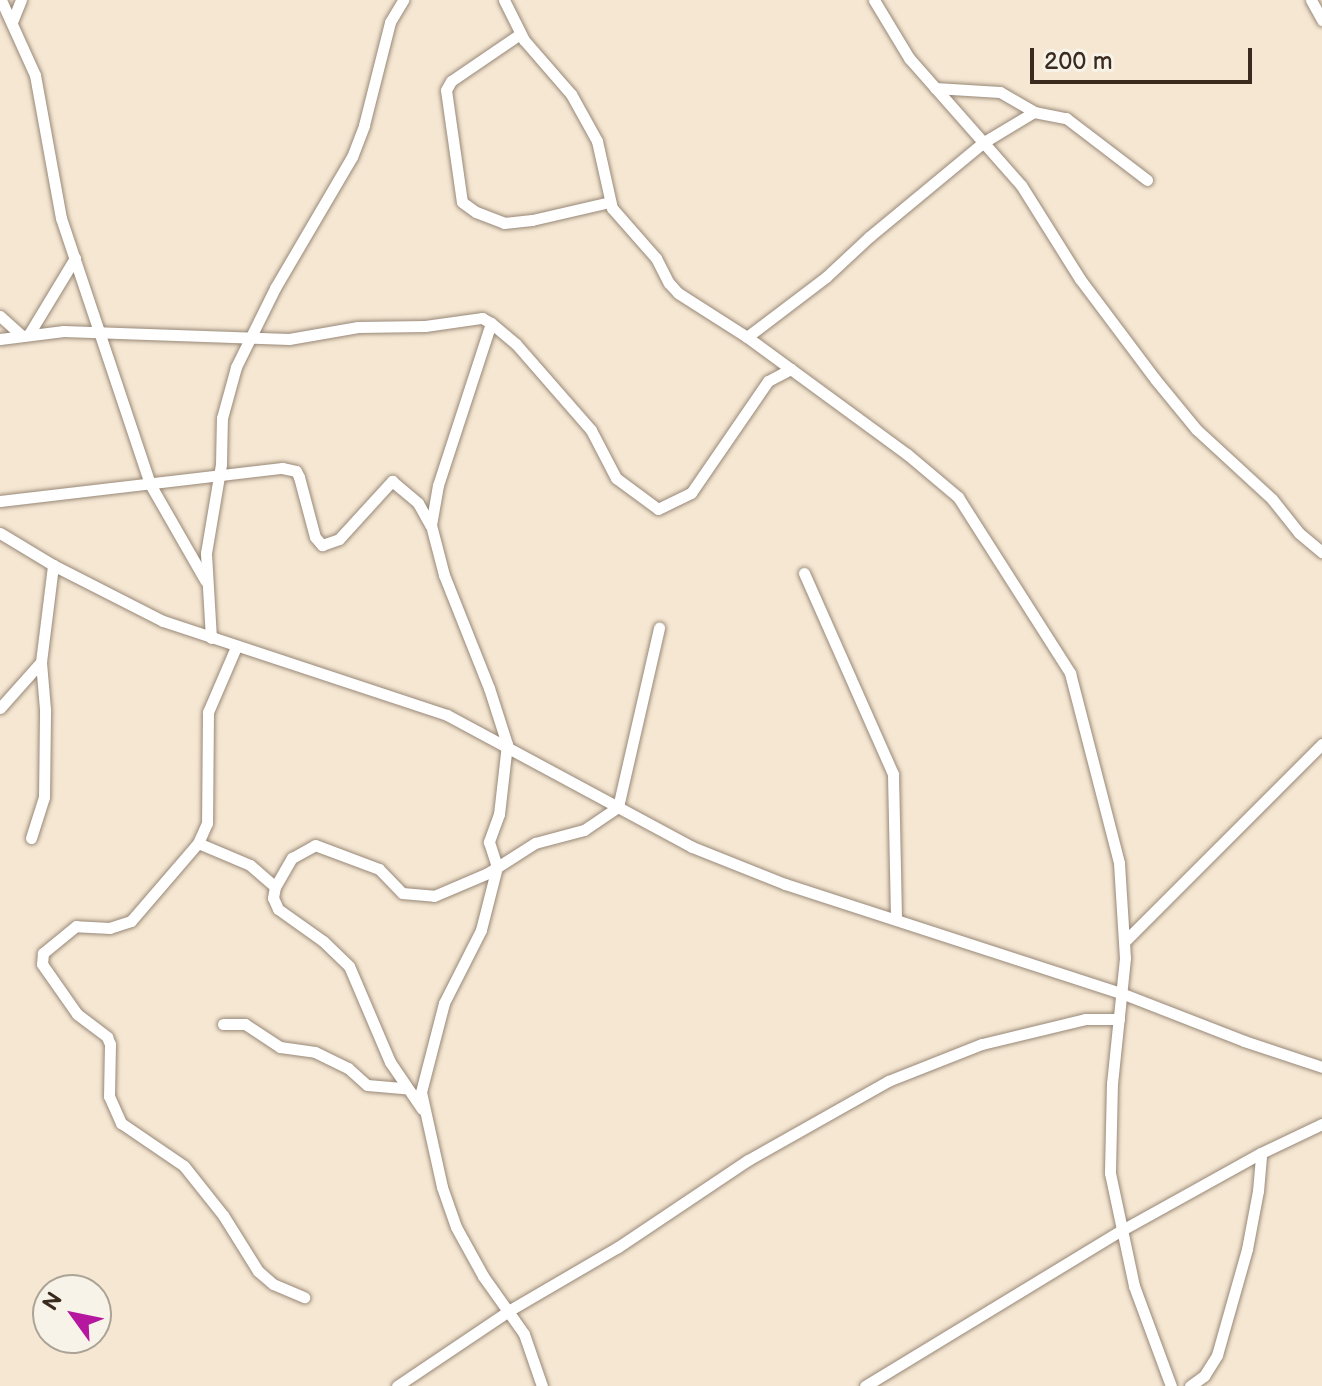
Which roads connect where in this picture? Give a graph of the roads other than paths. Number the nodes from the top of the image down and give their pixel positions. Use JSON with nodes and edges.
{"nodes":[{"id":1,"x":1,"y":0,"type":"edge"},
{"id":2,"x":21,"y":0,"type":"edge"},
{"id":3,"x":403,"y":0,"type":"edge"},
{"id":4,"x":504,"y":0,"type":"edge"},
{"id":5,"x":874,"y":0,"type":"edge"},
{"id":6,"x":1311,"y":0,"type":"edge"},
{"id":7,"x":1322,"y":20,"type":"edge"},
{"id":8,"x":12,"y":22,"type":"junction"},
{"id":9,"x":520,"y":34,"type":"junction"},
{"id":10,"x":935,"y":88,"type":"junction"},
{"id":11,"x":1034,"y":112,"type":"junction"},
{"id":12,"x":984,"y":142,"type":"junction"},
{"id":13,"x":1147,"y":180,"type":"dead end"},
{"id":14,"x":610,"y":202,"type":"junction"},
{"id":15,"x":75,"y":258,"type":"junction"},
{"id":16,"x":0,"y":316,"type":"edge"},
{"id":17,"x":491,"y":323,"type":"junction"},
{"id":18,"x":98,"y":331,"type":"junction"},
{"id":19,"x":25,"y":334,"type":"junction"},
{"id":20,"x":747,"y":337,"type":"junction"},
{"id":21,"x":0,"y":339,"type":"edge"},
{"id":22,"x":249,"y":340,"type":"junction"},
{"id":23,"x":791,"y":369,"type":"junction"},
{"id":24,"x":219,"y":475,"type":"junction"},
{"id":25,"x":150,"y":484,"type":"junction"},
{"id":26,"x":0,"y":501,"type":"edge"},
{"id":27,"x":431,"y":525,"type":"junction"},
{"id":28,"x":0,"y":533,"type":"edge"},
{"id":29,"x":1322,"y":552,"type":"edge"},
{"id":30,"x":53,"y":565,"type":"junction"},
{"id":31,"x":804,"y":573,"type":"dead end"},
{"id":32,"x":206,"y":583,"type":"junction"},
{"id":33,"x":659,"y":628,"type":"dead end"},
{"id":34,"x":211,"y":638,"type":"junction"},
{"id":35,"x":236,"y":647,"type":"junction"},
{"id":36,"x":41,"y":662,"type":"junction"},
{"id":37,"x":0,"y":708,"type":"edge"},
{"id":38,"x":507,"y":744,"type":"junction"},
{"id":39,"x":1322,"y":744,"type":"edge"},
{"id":40,"x":618,"y":807,"type":"junction"},
{"id":41,"x":31,"y":838,"type":"dead end"},
{"id":42,"x":198,"y":843,"type":"junction"},
{"id":43,"x":497,"y":867,"type":"junction"},
{"id":44,"x":275,"y":887,"type":"junction"},
{"id":45,"x":896,"y":919,"type":"junction"},
{"id":46,"x":1125,"y":941,"type":"junction"},
{"id":47,"x":1121,"y":993,"type":"junction"},
{"id":48,"x":1119,"y":1019,"type":"junction"},
{"id":49,"x":223,"y":1024,"type":"dead end"},
{"id":50,"x":1322,"y":1067,"type":"edge"},
{"id":51,"x":405,"y":1088,"type":"junction"},
{"id":52,"x":423,"y":1111,"type":"junction"},
{"id":53,"x":1322,"y":1124,"type":"edge"},
{"id":54,"x":1261,"y":1153,"type":"junction"},
{"id":55,"x":1122,"y":1230,"type":"junction"},
{"id":56,"x":304,"y":1297,"type":"dead end"},
{"id":57,"x":510,"y":1310,"type":"junction"},
{"id":58,"x":403,"y":1384,"type":"edge"},
{"id":59,"x":542,"y":1386,"type":"edge"},
{"id":60,"x":865,"y":1386,"type":"edge"},
{"id":61,"x":1171,"y":1386,"type":"edge"},
{"id":62,"x":1190,"y":1386,"type":"edge"}],
"edges":[{"from":1,"to":8,"type":"street"},
{"from":2,"to":8,"type":"street"},
{"from":3,"to":22,"type":"street"},
{"from":4,"to":9,"type":"street"},
{"from":5,"to":10,"type":"street"},
{"from":6,"to":7,"type":"street"},
{"from":8,"to":15,"type":"street"},
{"from":9,"to":14,"type":"street"},
{"from":9,"to":14,"type":"street"},
{"from":10,"to":11,"type":"street"},
{"from":10,"to":12,"type":"street"},
{"from":11,"to":12,"type":"street"},
{"from":11,"to":13,"type":"street"},
{"from":12,"to":20,"type":"street"},
{"from":12,"to":29,"type":"street"},
{"from":14,"to":20,"type":"street"},
{"from":15,"to":18,"type":"street"},
{"from":15,"to":19,"type":"street"},
{"from":16,"to":19,"type":"street"},
{"from":17,"to":22,"type":"street"},
{"from":17,"to":23,"type":"street"},
{"from":17,"to":27,"type":"street"},
{"from":18,"to":19,"type":"street"},
{"from":18,"to":22,"type":"street"},
{"from":18,"to":25,"type":"street"},
{"from":19,"to":21,"type":"street"},
{"from":20,"to":23,"type":"street"},
{"from":22,"to":24,"type":"street"},
{"from":23,"to":46,"type":"street"},
{"from":24,"to":25,"type":"street"},
{"from":24,"to":27,"type":"street"},
{"from":24,"to":32,"type":"street"},
{"from":25,"to":26,"type":"street"},
{"from":25,"to":32,"type":"street"},
{"from":27,"to":38,"type":"street"},
{"from":28,"to":30,"type":"street"},
{"from":30,"to":34,"type":"street"},
{"from":30,"to":36,"type":"street"},
{"from":31,"to":45,"type":"street"},
{"from":32,"to":34,"type":"street"},
{"from":33,"to":40,"type":"street"},
{"from":34,"to":35,"type":"street"},
{"from":35,"to":38,"type":"street"},
{"from":35,"to":42,"type":"street"},
{"from":36,"to":37,"type":"street"},
{"from":36,"to":41,"type":"street"},
{"from":38,"to":40,"type":"street"},
{"from":38,"to":43,"type":"street"},
{"from":39,"to":46,"type":"street"},
{"from":40,"to":43,"type":"street"},
{"from":40,"to":45,"type":"street"},
{"from":42,"to":44,"type":"street"},
{"from":42,"to":56,"type":"street"},
{"from":43,"to":44,"type":"street"},
{"from":43,"to":52,"type":"street"},
{"from":44,"to":51,"type":"street"},
{"from":45,"to":47,"type":"street"},
{"from":46,"to":47,"type":"street"},
{"from":47,"to":48,"type":"street"},
{"from":47,"to":50,"type":"street"},
{"from":48,"to":55,"type":"street"},
{"from":48,"to":57,"type":"street"},
{"from":49,"to":51,"type":"street"},
{"from":51,"to":52,"type":"street"},
{"from":52,"to":57,"type":"street"},
{"from":53,"to":54,"type":"street"},
{"from":54,"to":55,"type":"street"},
{"from":54,"to":62,"type":"street"},
{"from":55,"to":60,"type":"street"},
{"from":55,"to":61,"type":"street"},
{"from":57,"to":58,"type":"street"},
{"from":57,"to":59,"type":"street"}]}
